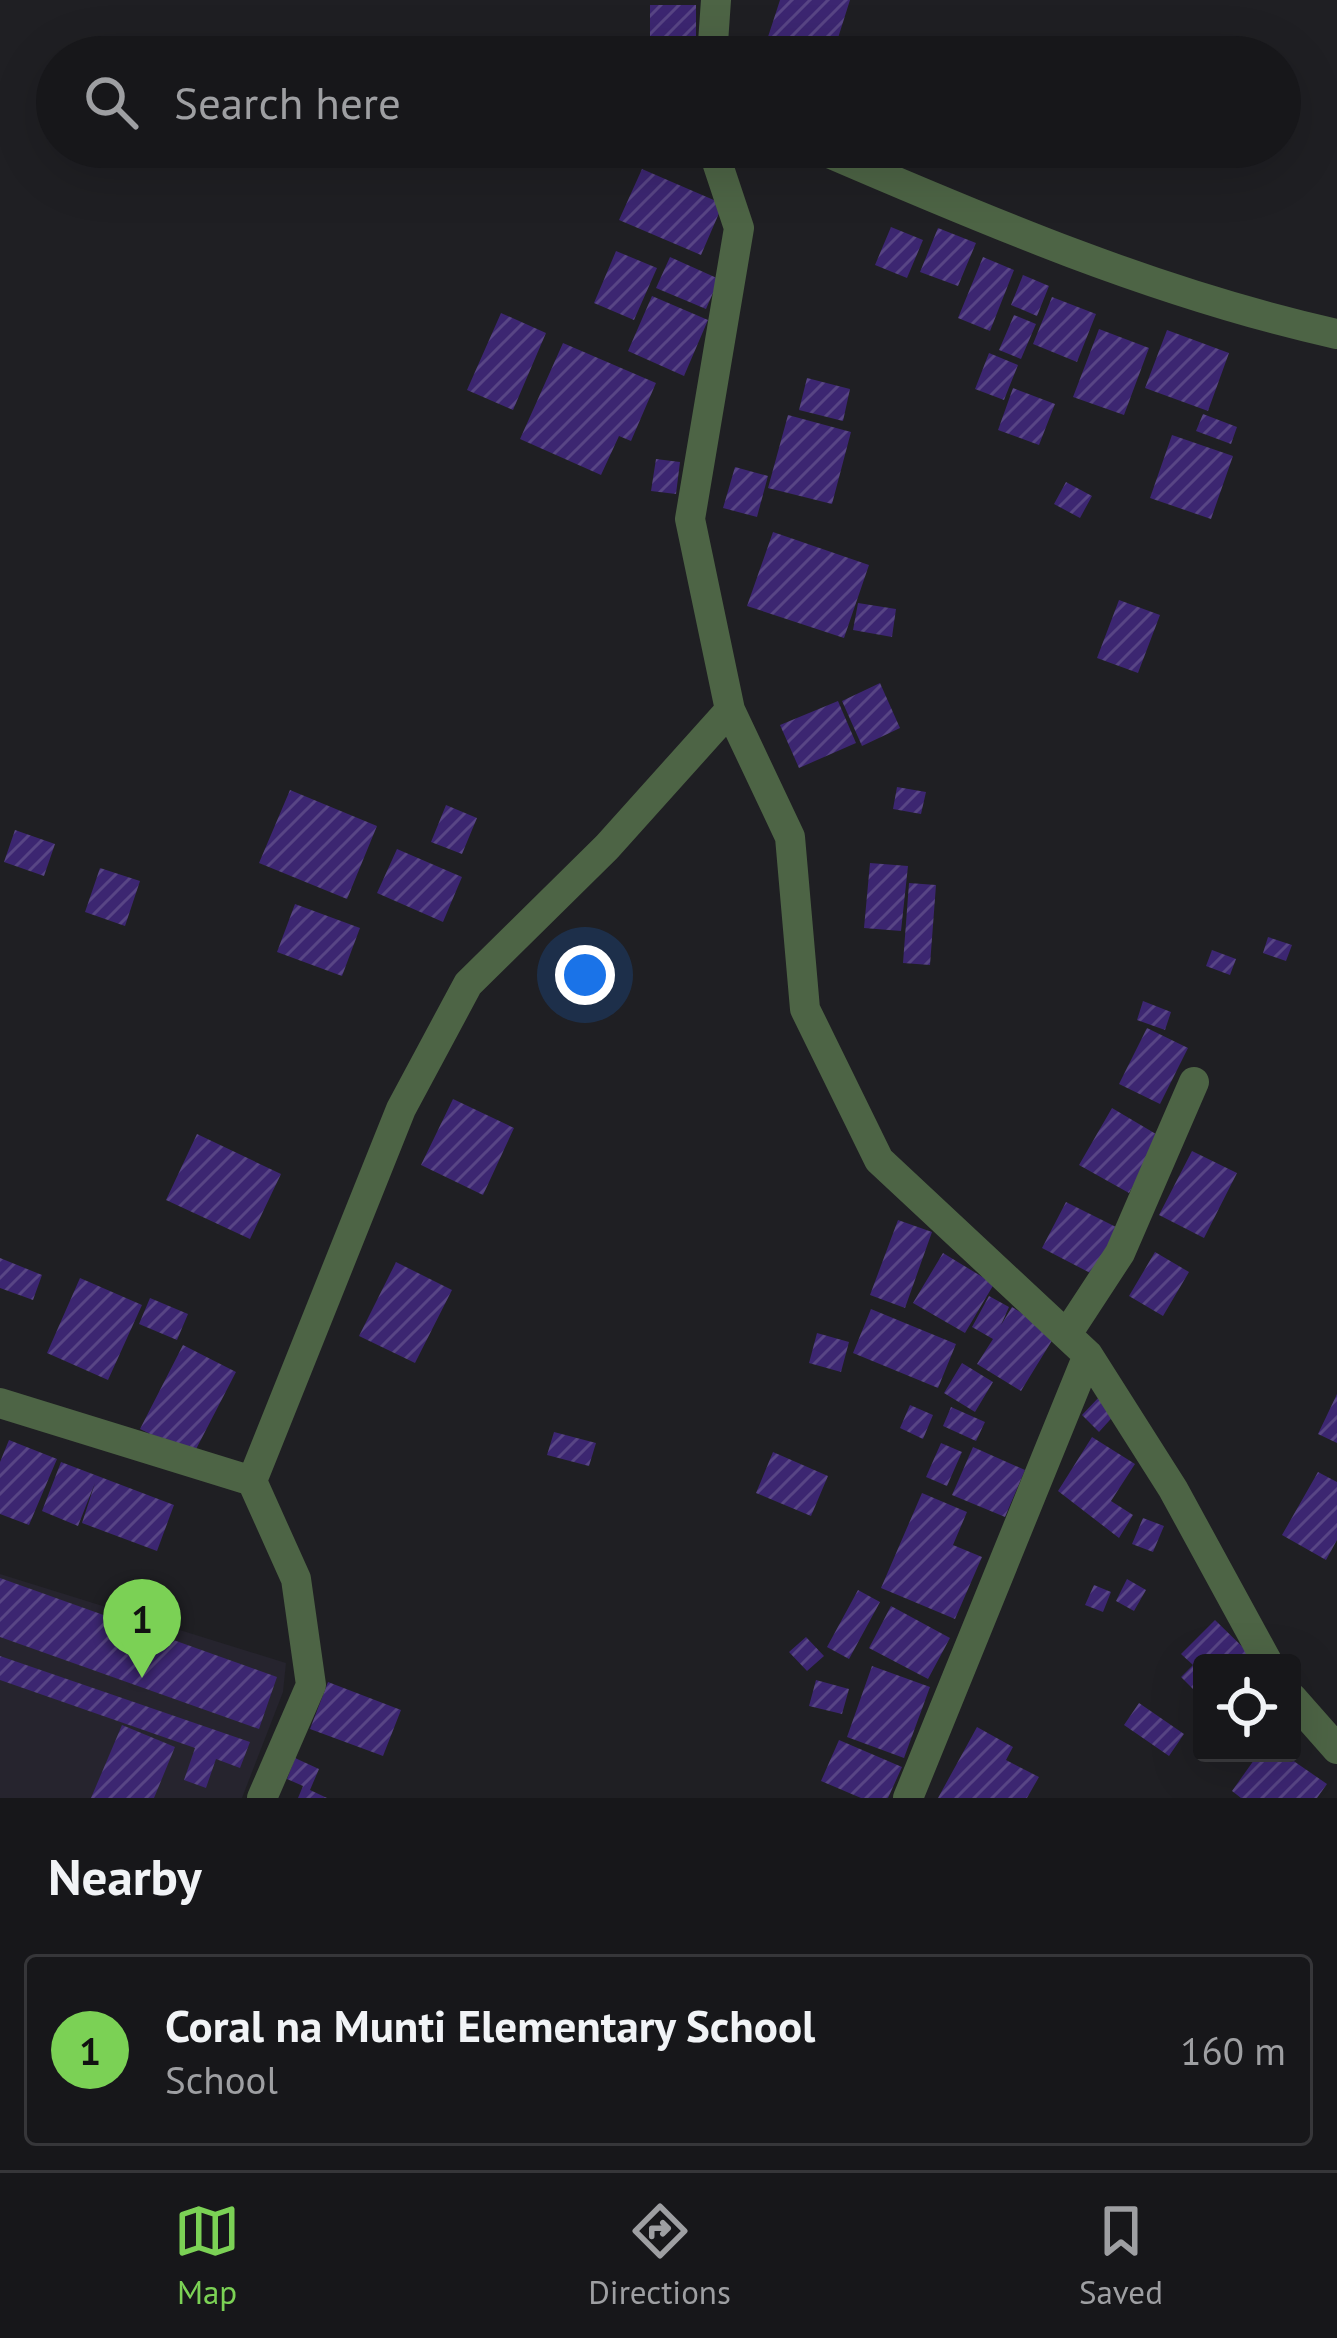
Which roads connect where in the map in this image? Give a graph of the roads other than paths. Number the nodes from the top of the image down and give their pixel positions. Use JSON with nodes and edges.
{"nodes":[{"id":1,"x":716,"y":0,"type":"edge"},
{"id":2,"x":713,"y":36,"type":"edge"},
{"id":3,"x":719,"y":168,"type":"edge"},
{"id":4,"x":863,"y":168,"type":"edge"},
{"id":5,"x":1337,"y":334,"type":"edge"},
{"id":6,"x":730,"y":710,"type":"junction"},
{"id":7,"x":1194,"y":1082,"type":"dead end"},
{"id":8,"x":1077,"y":1344,"type":"junction"},
{"id":9,"x":0,"y":1403,"type":"edge"},
{"id":10,"x":253,"y":1481,"type":"junction"},
{"id":11,"x":1263,"y":1654,"type":"edge"},
{"id":12,"x":1301,"y":1708,"type":"edge"},
{"id":13,"x":1337,"y":1749,"type":"edge"},
{"id":14,"x":262,"y":1798,"type":"edge"},
{"id":15,"x":908,"y":1798,"type":"edge"}],
"edges":[{"from":1,"to":2,"type":"street"},
{"from":3,"to":6,"type":"street"},
{"from":4,"to":5,"type":"street"},
{"from":6,"to":8,"type":"street"},
{"from":6,"to":10,"type":"street"},
{"from":7,"to":8,"type":"street"},
{"from":8,"to":11,"type":"street"},
{"from":8,"to":15,"type":"street"},
{"from":9,"to":10,"type":"street"},
{"from":10,"to":14,"type":"street"},
{"from":12,"to":13,"type":"street"}]}
